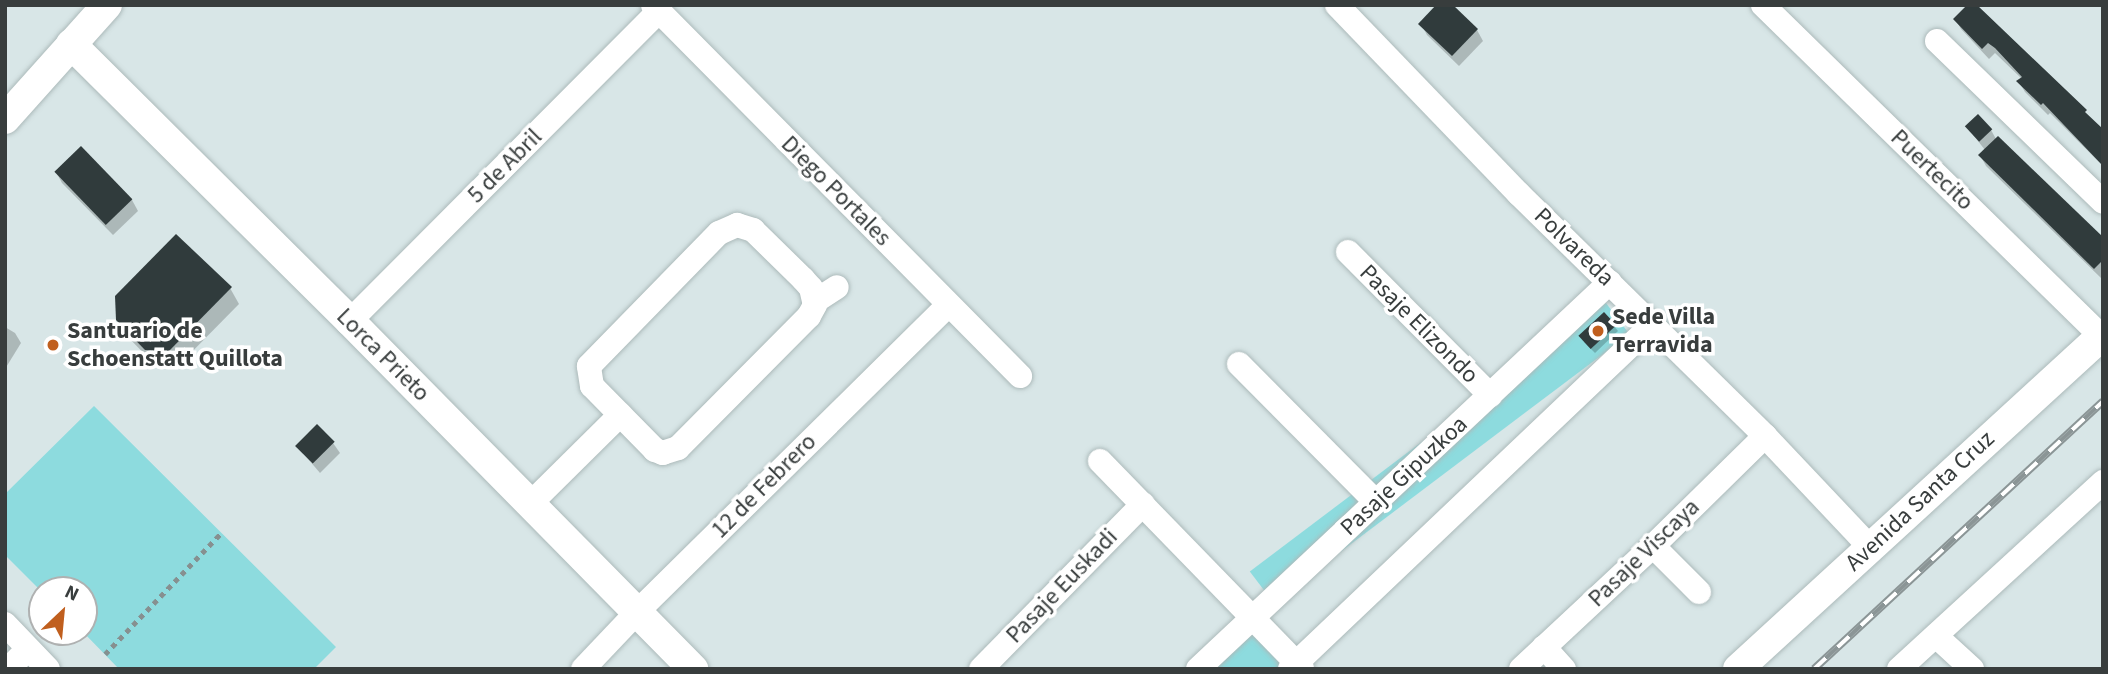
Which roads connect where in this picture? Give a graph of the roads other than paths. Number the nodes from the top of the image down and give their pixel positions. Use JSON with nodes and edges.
{"nodes":[{"id":1,"x":107,"y":5,"type":"edge"},
{"id":2,"x":1338,"y":5,"type":"edge"},
{"id":3,"x":1763,"y":5,"type":"edge"},
{"id":4,"x":656,"y":8,"type":"edge"},
{"id":5,"x":1937,"y":41,"type":"dead end"},
{"id":6,"x":71,"y":44,"type":"junction"},
{"id":7,"x":5,"y":119,"type":"edge"},
{"id":8,"x":2103,"y":202,"type":"edge"},
{"id":9,"x":1348,"y":252,"type":"dead end"},
{"id":10,"x":1610,"y":282,"type":"junction"},
{"id":11,"x":836,"y":286,"type":"dead end"},
{"id":12,"x":814,"y":302,"type":"junction"},
{"id":13,"x":947,"y":306,"type":"junction"},
{"id":14,"x":350,"y":321,"type":"junction"},
{"id":15,"x":1653,"y":324,"type":"junction"},
{"id":16,"x":2102,"y":335,"type":"edge"},
{"id":17,"x":1239,"y":364,"type":"dead end"},
{"id":18,"x":1020,"y":376,"type":"dead end"},
{"id":19,"x":1490,"y":395,"type":"junction"},
{"id":20,"x":620,"y":415,"type":"junction"},
{"id":21,"x":1765,"y":436,"type":"junction"},
{"id":22,"x":1100,"y":461,"type":"dead end"},
{"id":23,"x":2103,"y":482,"type":"edge"},
{"id":24,"x":1376,"y":502,"type":"junction"},
{"id":25,"x":530,"y":504,"type":"junction"},
{"id":26,"x":1143,"y":504,"type":"junction"},
{"id":27,"x":1653,"y":546,"type":"junction"},
{"id":28,"x":1870,"y":547,"type":"junction"},
{"id":29,"x":1699,"y":592,"type":"dead end"},
{"id":30,"x":637,"y":612,"type":"junction"},
{"id":31,"x":1252,"y":616,"type":"junction"},
{"id":32,"x":5,"y":624,"type":"edge"},
{"id":33,"x":1936,"y":636,"type":"junction"},
{"id":34,"x":1544,"y":648,"type":"junction"},
{"id":35,"x":28,"y":649,"type":"junction"},
{"id":36,"x":1296,"y":667,"type":"edge"},
{"id":37,"x":8,"y":669,"type":"edge"},
{"id":38,"x":48,"y":669,"type":"edge"},
{"id":39,"x":583,"y":669,"type":"edge"},
{"id":40,"x":692,"y":669,"type":"edge"},
{"id":41,"x":981,"y":669,"type":"edge"},
{"id":42,"x":1198,"y":669,"type":"edge"},
{"id":43,"x":1521,"y":669,"type":"edge"},
{"id":44,"x":1564,"y":669,"type":"edge"},
{"id":45,"x":1738,"y":669,"type":"edge"},
{"id":46,"x":1899,"y":669,"type":"edge"},
{"id":47,"x":1972,"y":669,"type":"edge"}],
"edges":[{"from":1,"to":6,"type":"main road"},
{"from":2,"to":10,"type":"street","name":"Polvareda"},
{"from":3,"to":16,"type":"street","name":"Puertecito"},
{"from":4,"to":13,"type":"street","name":"Diego Portales"},
{"from":4,"to":14,"type":"street","name":"5 de Abril"},
{"from":5,"to":8,"type":"street"},
{"from":6,"to":7,"type":"main road"},
{"from":6,"to":14,"type":"main road","name":"Lorca Prieto"},
{"from":9,"to":19,"type":"street","name":"Pasaje Elizondo"},
{"from":10,"to":15,"type":"street","name":"Polvareda"},
{"from":10,"to":19,"type":"street","name":"Pasaje Gipuzkoa"},
{"from":11,"to":12,"type":"street"},
{"from":12,"to":20,"type":"street"},
{"from":12,"to":20,"type":"street"},
{"from":13,"to":18,"type":"street","name":"Diego Portales"},
{"from":13,"to":30,"type":"street","name":"12 de Febrero"},
{"from":14,"to":25,"type":"main road","name":"Lorca Prieto"},
{"from":15,"to":21,"type":"street","name":"Polvareda"},
{"from":15,"to":36,"type":"street"},
{"from":16,"to":28,"type":"main road","name":"Avenida Santa Cruz"},
{"from":17,"to":24,"type":"street"},
{"from":19,"to":24,"type":"street","name":"Pasaje Gipuzkoa"},
{"from":20,"to":25,"type":"street"},
{"from":21,"to":27,"type":"street","name":"Pasaje Viscaya"},
{"from":21,"to":28,"type":"street","name":"Polvareda"},
{"from":22,"to":26,"type":"street"},
{"from":23,"to":33,"type":"street"},
{"from":24,"to":31,"type":"street","name":"Pasaje Gipuzkoa"},
{"from":25,"to":30,"type":"main road","name":"Lorca Prieto"},
{"from":26,"to":31,"type":"street"},
{"from":26,"to":41,"type":"street","name":"Pasaje Euskadi"},
{"from":27,"to":29,"type":"street"},
{"from":27,"to":34,"type":"street","name":"Pasaje Viscaya"},
{"from":28,"to":45,"type":"main road","name":"Avenida Santa Cruz"},
{"from":30,"to":39,"type":"street","name":"12 de Febrero"},
{"from":30,"to":40,"type":"main road","name":"Lorca Prieto"},
{"from":31,"to":36,"type":"street"},
{"from":31,"to":42,"type":"street","name":"Pasaje Gipuzkoa"},
{"from":32,"to":35,"type":"street"},
{"from":33,"to":46,"type":"street"},
{"from":33,"to":47,"type":"street"},
{"from":34,"to":43,"type":"street","name":"Pasaje Viscaya"},
{"from":34,"to":44,"type":"street"},
{"from":35,"to":37,"type":"street"},
{"from":35,"to":38,"type":"street"}]}
